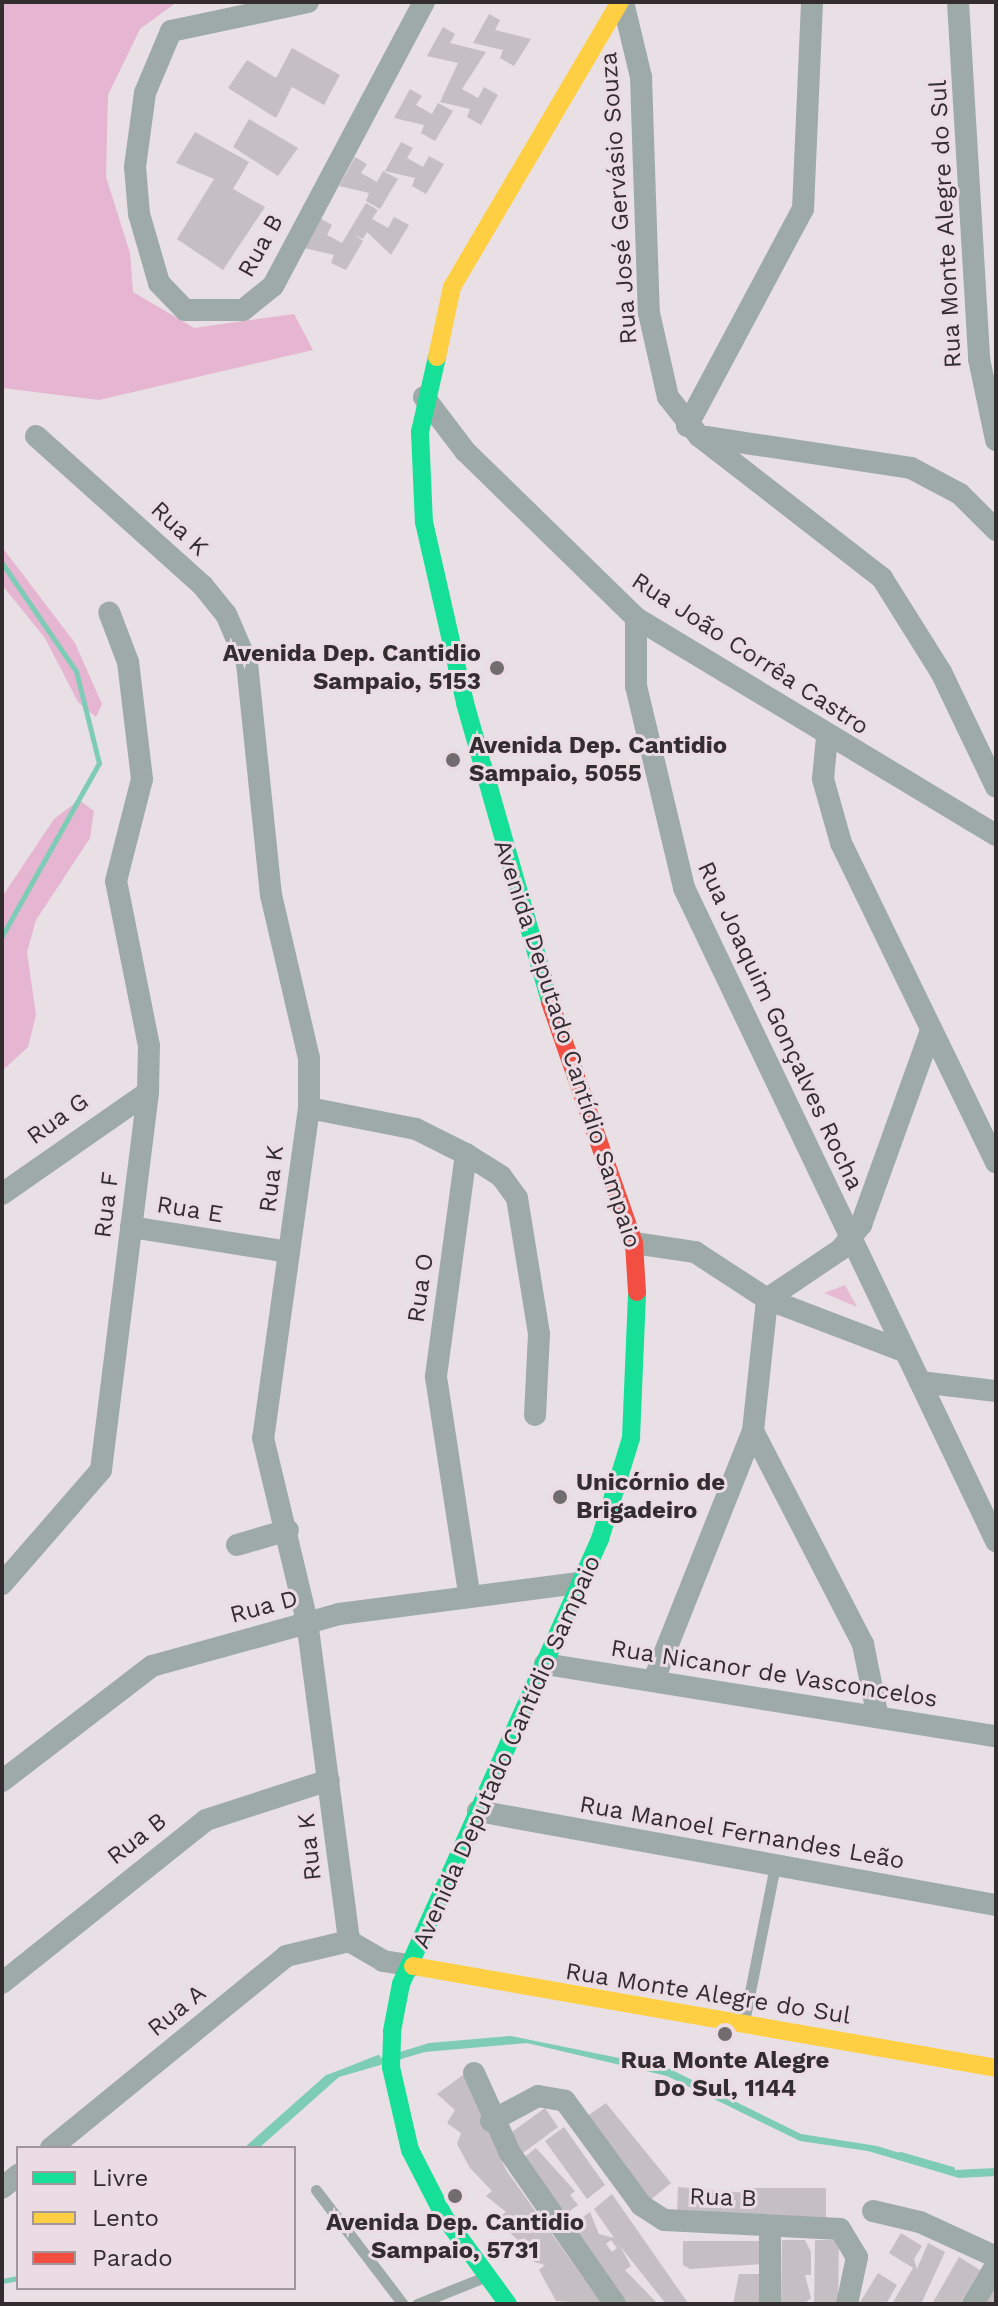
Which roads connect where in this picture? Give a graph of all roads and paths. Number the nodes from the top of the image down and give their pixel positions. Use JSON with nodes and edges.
{"nodes":[{"id":1,"x":308,"y":2,"type":"edge"},
{"id":2,"x":424,"y":2,"type":"edge"},
{"id":3,"x":622,"y":2,"type":"edge"},
{"id":4,"x":812,"y":2,"type":"edge"},
{"id":5,"x":958,"y":2,"type":"edge"},
{"id":6,"x":424,"y":397,"type":"junction"},
{"id":7,"x":693,"y":431,"type":"junction"},
{"id":8,"x":420,"y":432,"type":"junction"},
{"id":9,"x":995,"y":435,"type":"edge"},
{"id":10,"x":36,"y":436,"type":"dead end"},
{"id":11,"x":465,"y":451,"type":"junction"},
{"id":12,"x":996,"y":530,"type":"edge"},
{"id":13,"x":109,"y":612,"type":"dead end"},
{"id":14,"x":636,"y":618,"type":"junction"},
{"id":15,"x":827,"y":737,"type":"junction"},
{"id":16,"x":996,"y":787,"type":"edge"},
{"id":17,"x":996,"y":835,"type":"edge"},
{"id":18,"x":931,"y":1031,"type":"junction"},
{"id":19,"x":148,"y":1092,"type":"junction"},
{"id":20,"x":309,"y":1108,"type":"junction"},
{"id":21,"x":466,"y":1154,"type":"junction"},
{"id":22,"x":996,"y":1162,"type":"edge"},
{"id":23,"x":2,"y":1194,"type":"edge"},
{"id":24,"x":131,"y":1227,"type":"junction"},
{"id":25,"x":850,"y":1241,"type":"junction"},
{"id":26,"x":634,"y":1243,"type":"junction"},
{"id":27,"x":289,"y":1252,"type":"junction"},
{"id":28,"x":767,"y":1299,"type":"junction"},
{"id":29,"x":903,"y":1351,"type":"junction"},
{"id":30,"x":920,"y":1382,"type":"junction"},
{"id":31,"x":996,"y":1391,"type":"edge"},
{"id":32,"x":535,"y":1415,"type":"dead end"},
{"id":33,"x":753,"y":1431,"type":"junction"},
{"id":34,"x":288,"y":1530,"type":"junction"},
{"id":35,"x":996,"y":1541,"type":"edge"},
{"id":36,"x":237,"y":1545,"type":"dead end"},
{"id":37,"x":579,"y":1583,"type":"junction"},
{"id":38,"x":2,"y":1584,"type":"edge"},
{"id":39,"x":469,"y":1593,"type":"junction"},
{"id":40,"x":307,"y":1621,"type":"junction"},
{"id":41,"x":545,"y":1664,"type":"junction"},
{"id":42,"x":655,"y":1677,"type":"junction"},
{"id":43,"x":877,"y":1713,"type":"junction"},
{"id":44,"x":996,"y":1736,"type":"edge"},
{"id":45,"x":329,"y":1780,"type":"junction"},
{"id":46,"x":2,"y":1781,"type":"edge"},
{"id":47,"x":478,"y":1811,"type":"junction"},
{"id":48,"x":775,"y":1865,"type":"junction"},
{"id":49,"x":996,"y":1905,"type":"edge"},
{"id":50,"x":349,"y":1941,"type":"junction"},
{"id":51,"x":413,"y":1966,"type":"junction"},
{"id":52,"x":2,"y":1983,"type":"edge"},
{"id":53,"x":742,"y":2026,"type":"junction"},
{"id":54,"x":996,"y":2068,"type":"edge"},
{"id":55,"x":474,"y":2073,"type":"dead end"},
{"id":56,"x":491,"y":2121,"type":"junction"},
{"id":57,"x":53,"y":2146,"type":"edge"},
{"id":58,"x":316,"y":2190,"type":"dead end"},
{"id":59,"x":873,"y":2211,"type":"dead end"},
{"id":60,"x":770,"y":2226,"type":"junction"},
{"id":61,"x":996,"y":2257,"type":"edge"},
{"id":62,"x":996,"y":2265,"type":"edge"},
{"id":63,"x":486,"y":2276,"type":"junction"},
{"id":64,"x":403,"y":2304,"type":"edge"},
{"id":65,"x":417,"y":2304,"type":"edge"},
{"id":66,"x":508,"y":2304,"type":"edge"},
{"id":67,"x":615,"y":2304,"type":"edge"},
{"id":68,"x":770,"y":2304,"type":"edge"},
{"id":69,"x":847,"y":2304,"type":"edge"},
{"id":70,"x":973,"y":2304,"type":"edge"}],
"edges":[{"from":1,"to":2,"type":"street","name":"Rua B"},
{"from":3,"to":6,"type":"main road","name":"Avenida Deputado Cantídio Sampaio"},
{"from":3,"to":7,"type":"street","name":"Rua José Gervásio Souza"},
{"from":4,"to":7,"type":"street"},
{"from":5,"to":9,"type":"street","name":"Rua Monte Alegre do Sul"},
{"from":6,"to":8,"type":"main road","name":"Avenida Deputado Cantídio Sampaio"},
{"from":6,"to":11,"type":"street","name":"Rua João Corrêa Castro"},
{"from":7,"to":12,"type":"street"},
{"from":7,"to":16,"type":"street","name":"Rua José Gervásio Souza"},
{"from":8,"to":11,"type":"street","name":"Rua João Corrêa Castro"},
{"from":8,"to":26,"type":"main road","name":"Avenida Deputado Cantídio Sampaio"},
{"from":10,"to":20,"type":"street","name":"Rua K"},
{"from":11,"to":14,"type":"street","name":"Rua João Corrêa Castro"},
{"from":13,"to":19,"type":"street","name":"Rua F"},
{"from":14,"to":15,"type":"street","name":"Rua João Corrêa Castro"},
{"from":14,"to":25,"type":"street","name":"Rua Joaquim Gonçalves Rocha"},
{"from":15,"to":17,"type":"street","name":"Rua João Corrêa Castro"},
{"from":15,"to":18,"type":"street"},
{"from":18,"to":22,"type":"street"},
{"from":18,"to":25,"type":"street"},
{"from":19,"to":23,"type":"street","name":"Rua G"},
{"from":19,"to":24,"type":"street","name":"Rua F"},
{"from":20,"to":21,"type":"street"},
{"from":20,"to":27,"type":"street","name":"Rua K"},
{"from":21,"to":32,"type":"street"},
{"from":21,"to":39,"type":"street","name":"Rua O"},
{"from":24,"to":27,"type":"street","name":"Rua E"},
{"from":24,"to":38,"type":"street","name":"Rua F"},
{"from":25,"to":28,"type":"street"},
{"from":25,"to":29,"type":"street","name":"Rua Joaquim Gonçalves Rocha"},
{"from":26,"to":28,"type":"street"},
{"from":26,"to":37,"type":"main road","name":"Avenida Deputado Cantídio Sampaio"},
{"from":27,"to":34,"type":"street","name":"Rua K"},
{"from":28,"to":29,"type":"street"},
{"from":28,"to":33,"type":"street"},
{"from":29,"to":30,"type":"street","name":"Rua Joaquim Gonçalves Rocha"},
{"from":30,"to":31,"type":"street"},
{"from":30,"to":35,"type":"street","name":"Rua Joaquim Gonçalves Rocha"},
{"from":33,"to":42,"type":"street"},
{"from":33,"to":43,"type":"street"},
{"from":34,"to":36,"type":"street"},
{"from":34,"to":40,"type":"street","name":"Rua K"},
{"from":37,"to":39,"type":"street","name":"Rua D"},
{"from":37,"to":41,"type":"main road","name":"Avenida Deputado Cantídio Sampaio"},
{"from":39,"to":40,"type":"street","name":"Rua D"},
{"from":40,"to":45,"type":"street","name":"Rua K"},
{"from":40,"to":46,"type":"street","name":"Rua D"},
{"from":41,"to":42,"type":"street","name":"Rua Nicanor de Vasconcelos"},
{"from":41,"to":47,"type":"main road","name":"Avenida Deputado Cantídio Sampaio"},
{"from":42,"to":43,"type":"street","name":"Rua Nicanor de Vasconcelos"},
{"from":43,"to":44,"type":"street","name":"Rua Nicanor de Vasconcelos"},
{"from":45,"to":50,"type":"street","name":"Rua K"},
{"from":45,"to":52,"type":"street","name":"Rua B"},
{"from":47,"to":48,"type":"street","name":"Rua Manoel Fernandes Leão"},
{"from":47,"to":51,"type":"main road","name":"Avenida Deputado Cantídio Sampaio"},
{"from":48,"to":49,"type":"street","name":"Rua Manoel Fernandes Leão"},
{"from":48,"to":53,"type":"lane"},
{"from":50,"to":51,"type":"street"},
{"from":50,"to":57,"type":"street","name":"Rua A"},
{"from":51,"to":53,"type":"main road","name":"Rua Monte Alegre do Sul"},
{"from":51,"to":63,"type":"main road","name":"Avenida Deputado Cantídio Sampaio"},
{"from":53,"to":54,"type":"main road","name":"Rua Monte Alegre do Sul"},
{"from":55,"to":56,"type":"street"},
{"from":56,"to":60,"type":"street","name":"Rua B"},
{"from":56,"to":67,"type":"street"},
{"from":58,"to":64,"type":"lane"},
{"from":59,"to":61,"type":"street"},
{"from":60,"to":68,"type":"street"},
{"from":60,"to":69,"type":"street","name":"Rua B"},
{"from":62,"to":70,"type":"street"},
{"from":63,"to":65,"type":"lane"},
{"from":63,"to":66,"type":"main road","name":"Avenida Deputado Cantídio Sampaio"}]}
